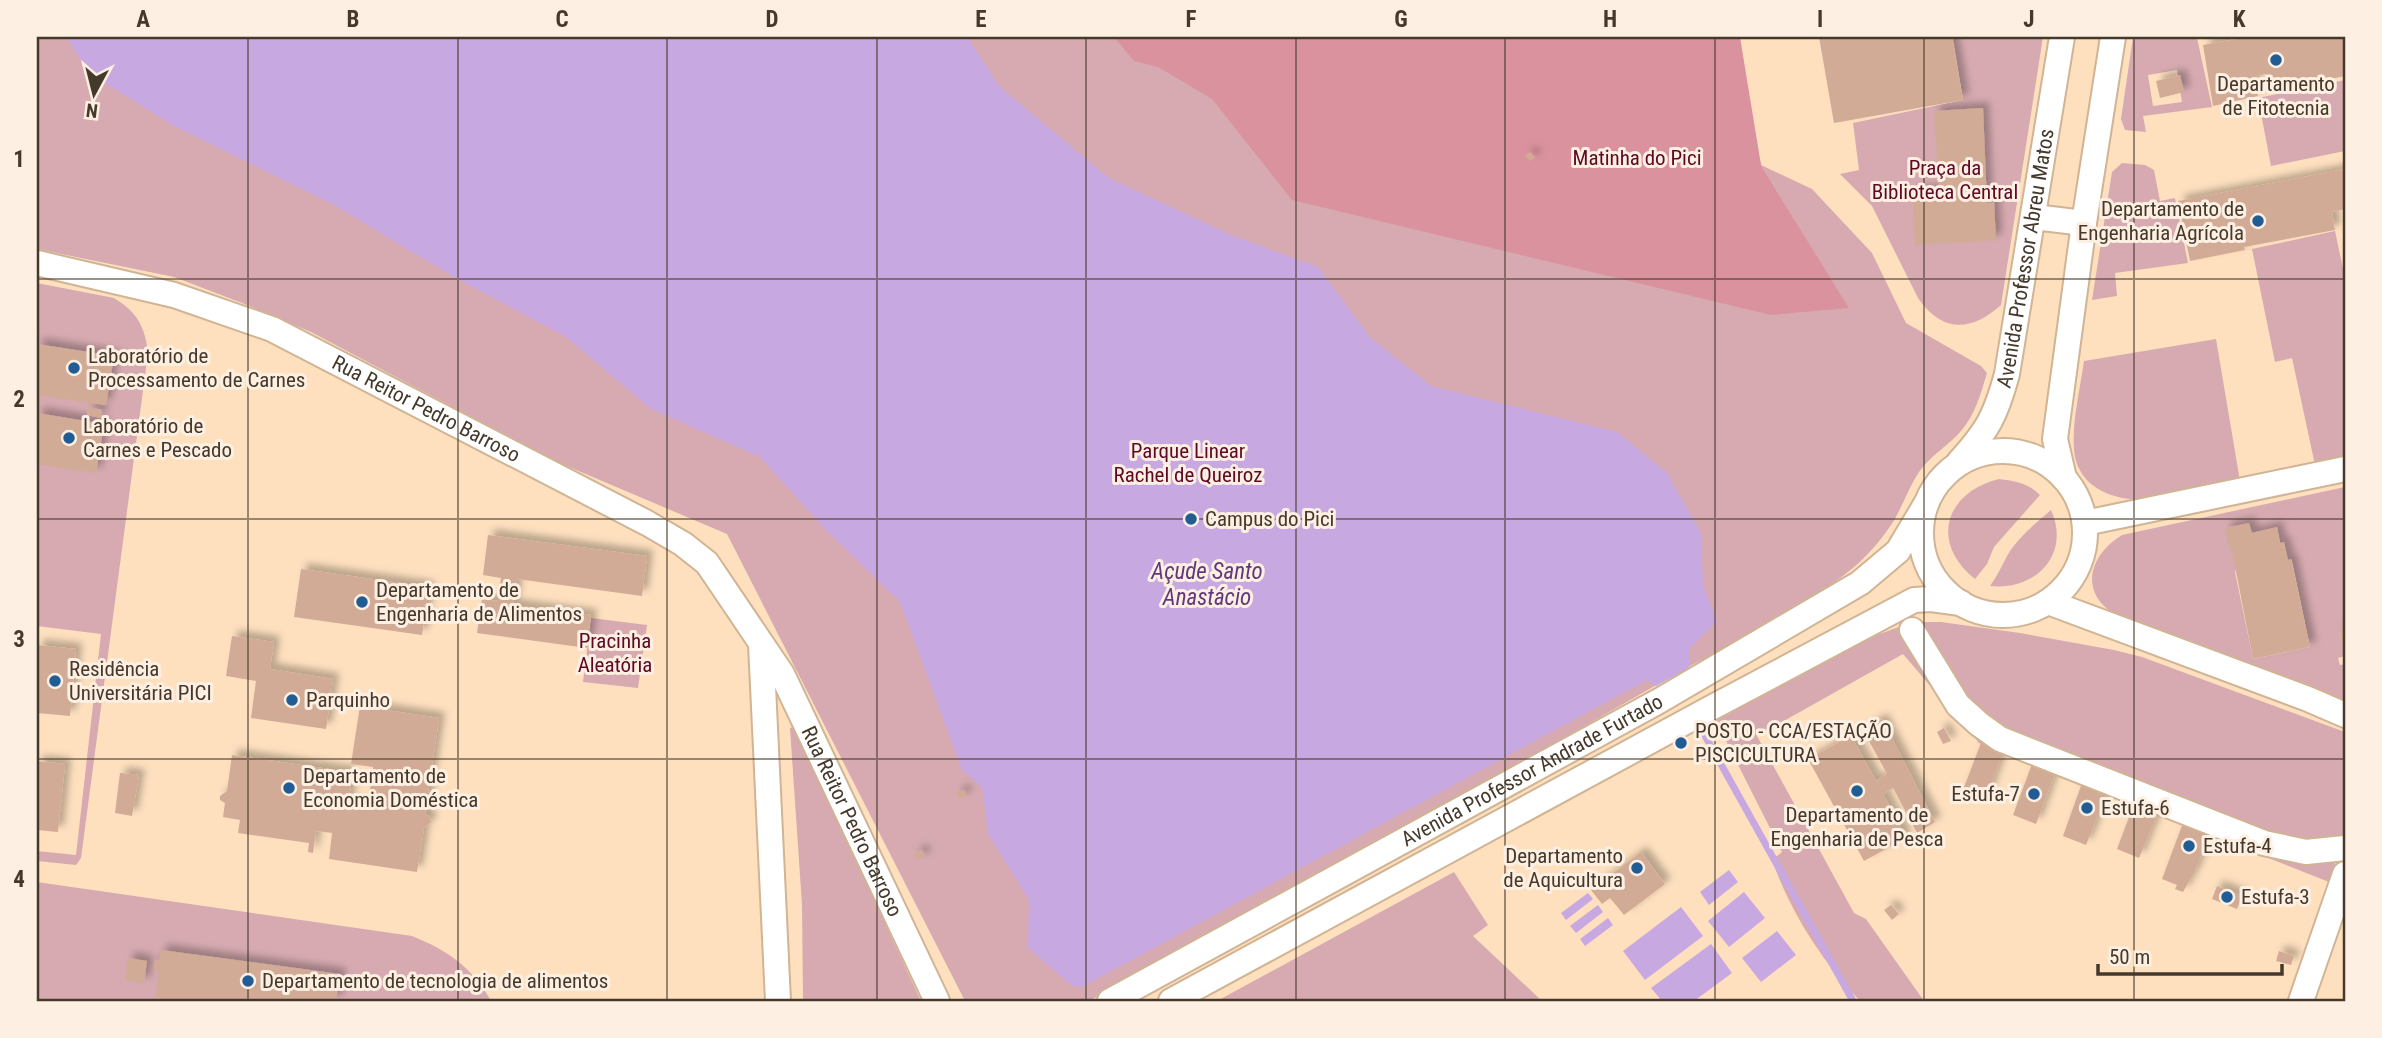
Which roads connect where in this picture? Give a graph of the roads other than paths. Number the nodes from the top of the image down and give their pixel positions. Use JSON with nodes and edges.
{"nodes":[{"id":1,"x":2062,"y":37,"type":"edge"},
{"id":2,"x":2113,"y":37,"type":"edge"},
{"id":3,"x":2034,"y":217,"type":"junction"},
{"id":4,"x":2084,"y":223,"type":"junction"},
{"id":5,"x":37,"y":263,"type":"edge"},
{"id":6,"x":1956,"y":466,"type":"junction"},
{"id":7,"x":2345,"y":470,"type":"edge"},
{"id":8,"x":2064,"y":478,"type":"junction"},
{"id":9,"x":1926,"y":504,"type":"junction"},
{"id":10,"x":2085,"y":523,"type":"junction"},
{"id":11,"x":2048,"y":602,"type":"junction"},
{"id":12,"x":1961,"y":603,"type":"junction"},
{"id":13,"x":1912,"y":630,"type":"dead end"},
{"id":14,"x":761,"y":643,"type":"junction"},
{"id":15,"x":2345,"y":715,"type":"edge"},
{"id":16,"x":2345,"y":848,"type":"edge"},
{"id":17,"x":2345,"y":874,"type":"edge"},
{"id":18,"x":778,"y":1001,"type":"edge"},
{"id":19,"x":937,"y":1001,"type":"edge"},
{"id":20,"x":1110,"y":1001,"type":"edge"},
{"id":21,"x":1171,"y":1001,"type":"edge"},
{"id":22,"x":2301,"y":1001,"type":"edge"}],
"edges":[{"from":1,"to":3,"type":"street","name":"Avenida Professor Abreu Matos"},
{"from":2,"to":4,"type":"street"},
{"from":3,"to":4,"type":"street"},
{"from":3,"to":6,"type":"street","name":"Avenida Professor Abreu Matos"},
{"from":4,"to":8,"type":"street"},
{"from":5,"to":14,"type":"street","name":"Rua Reitor Pedro Barroso"},
{"from":6,"to":8,"type":"street"},
{"from":6,"to":9,"type":"street"},
{"from":7,"to":10,"type":"street"},
{"from":8,"to":10,"type":"street"},
{"from":9,"to":12,"type":"street"},
{"from":9,"to":20,"type":"street","name":"Avenida Professor Andrade Furtado"},
{"from":10,"to":11,"type":"street"},
{"from":11,"to":12,"type":"street"},
{"from":11,"to":15,"type":"street"},
{"from":12,"to":21,"type":"street","name":"Avenida Professor Andrade Furtado"},
{"from":13,"to":16,"type":"street"},
{"from":14,"to":18,"type":"street"},
{"from":14,"to":19,"type":"street","name":"Rua Reitor Pedro Barroso"},
{"from":17,"to":22,"type":"street"}]}
